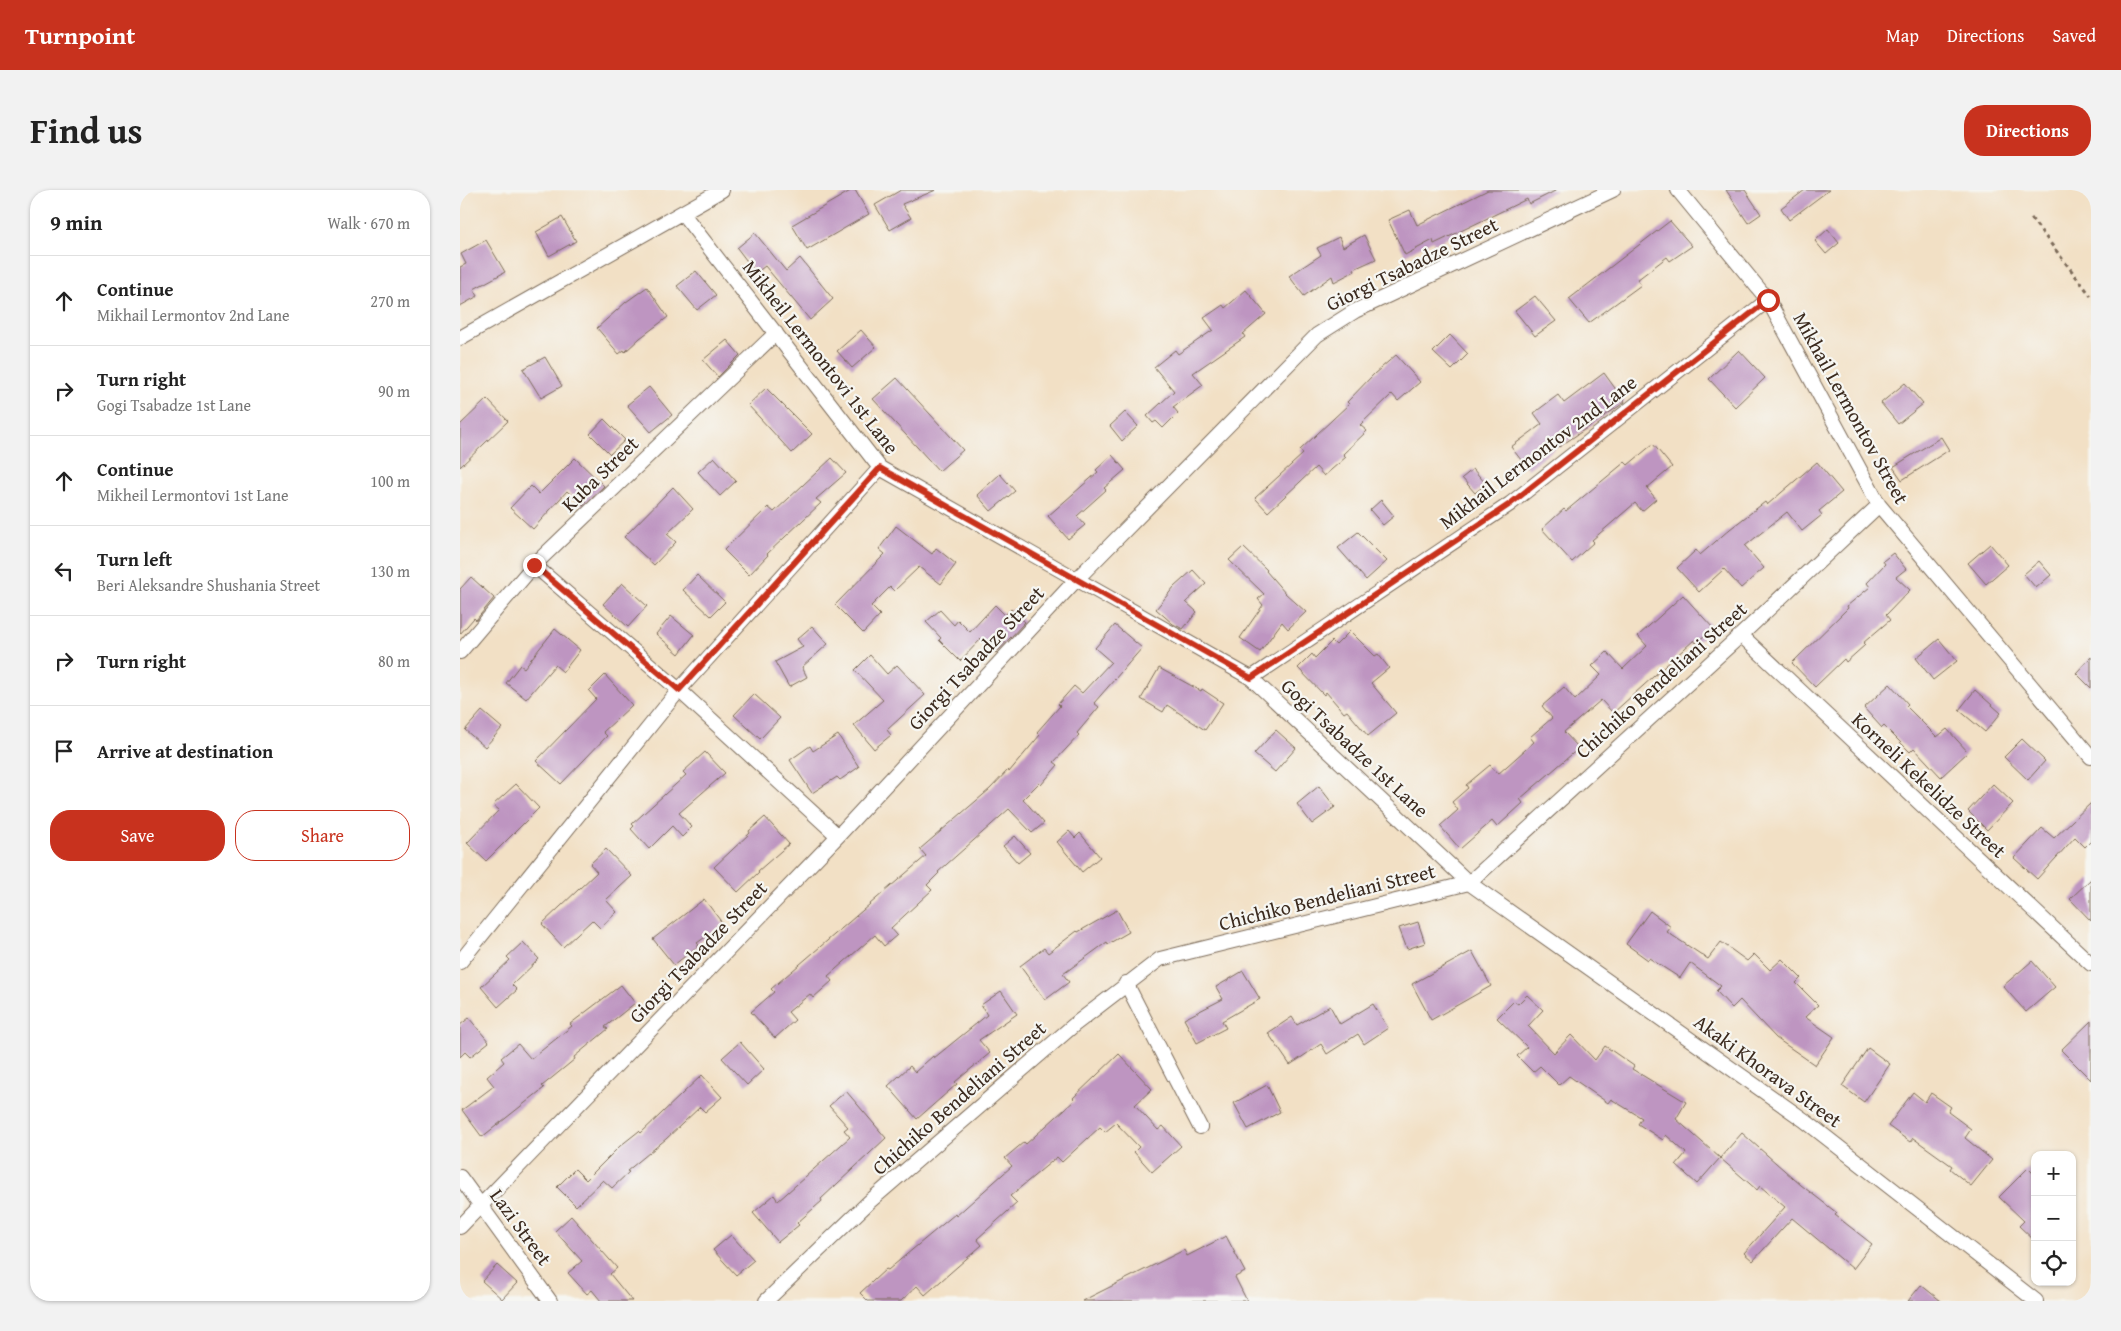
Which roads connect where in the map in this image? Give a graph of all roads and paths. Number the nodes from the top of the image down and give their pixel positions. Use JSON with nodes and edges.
{"nodes":[{"id":1,"x":722,"y":190,"type":"edge"},
{"id":2,"x":1613,"y":190,"type":"edge"},
{"id":3,"x":1678,"y":190,"type":"edge"},
{"id":4,"x":683,"y":214,"type":"junction"},
{"id":5,"x":2031,"y":218,"type":"dead end"},
{"id":6,"x":2091,"y":296,"type":"edge"},
{"id":7,"x":1768,"y":300,"type":"junction"},
{"id":8,"x":776,"y":333,"type":"junction"},
{"id":9,"x":460,"y":338,"type":"edge"},
{"id":10,"x":880,"y":468,"type":"junction"},
{"id":11,"x":1879,"y":505,"type":"junction"},
{"id":12,"x":534,"y":565,"type":"junction"},
{"id":13,"x":1076,"y":580,"type":"junction"},
{"id":14,"x":1741,"y":635,"type":"junction"},
{"id":15,"x":460,"y":652,"type":"edge"},
{"id":16,"x":1251,"y":678,"type":"junction"},
{"id":17,"x":679,"y":690,"type":"junction"},
{"id":18,"x":2091,"y":757,"type":"edge"},
{"id":19,"x":838,"y":836,"type":"junction"},
{"id":20,"x":1469,"y":883,"type":"junction"},
{"id":21,"x":460,"y":962,"type":"edge"},
{"id":22,"x":2091,"y":964,"type":"edge"},
{"id":23,"x":1126,"y":984,"type":"junction"},
{"id":24,"x":1200,"y":1127,"type":"dead end"},
{"id":25,"x":460,"y":1176,"type":"edge"},
{"id":26,"x":482,"y":1206,"type":"junction"},
{"id":27,"x":460,"y":1227,"type":"edge"},
{"id":28,"x":550,"y":1301,"type":"edge"},
{"id":29,"x":766,"y":1301,"type":"edge"},
{"id":30,"x":2036,"y":1301,"type":"edge"}],
"edges":[{"from":1,"to":4,"type":"street"},
{"from":2,"to":13,"type":"street","name":"Giorgi Tsabadze Street"},
{"from":3,"to":7,"type":"street","name":"Mikhail Lermontov Street"},
{"from":4,"to":8,"type":"street","name":"Mikheil Lermontovi 1st Lane"},
{"from":4,"to":9,"type":"street"},
{"from":5,"to":6,"type":"path"},
{"from":7,"to":11,"type":"street","name":"Mikhail Lermontov Street"},
{"from":7,"to":16,"type":"street","name":"Mikhail Lermontov 2nd Lane"},
{"from":8,"to":10,"type":"street","name":"Mikheil Lermontovi 1st Lane"},
{"from":8,"to":12,"type":"street","name":"Kuba Street"},
{"from":10,"to":13,"type":"street","name":"Mikheil Lermontovi 1st Lane"},
{"from":10,"to":17,"type":"street"},
{"from":11,"to":14,"type":"street","name":"Chichiko Bendeliani Street"},
{"from":11,"to":18,"type":"street","name":"Mikhail Lermontov Street"},
{"from":12,"to":15,"type":"street","name":"Kuba Street"},
{"from":12,"to":17,"type":"street"},
{"from":13,"to":16,"type":"street","name":"Gogi Tsabadze 1st Lane"},
{"from":13,"to":19,"type":"street","name":"Giorgi Tsabadze Street"},
{"from":14,"to":20,"type":"street","name":"Chichiko Bendeliani Street"},
{"from":14,"to":22,"type":"street","name":"Korneli Kekelidze Street"},
{"from":16,"to":20,"type":"street","name":"Gogi Tsabadze 1st Lane"},
{"from":17,"to":19,"type":"street"},
{"from":17,"to":21,"type":"street"},
{"from":19,"to":26,"type":"street","name":"Giorgi Tsabadze Street"},
{"from":20,"to":23,"type":"street","name":"Chichiko Bendeliani Street"},
{"from":20,"to":30,"type":"street","name":"Akaki Khorava Street"},
{"from":23,"to":24,"type":"street"},
{"from":23,"to":29,"type":"street","name":"Chichiko Bendeliani Street"},
{"from":25,"to":26,"type":"street","name":"Lazi Street"},
{"from":26,"to":27,"type":"street","name":"Giorgi Tsabadze Street"},
{"from":26,"to":28,"type":"street","name":"Lazi Street"}]}
